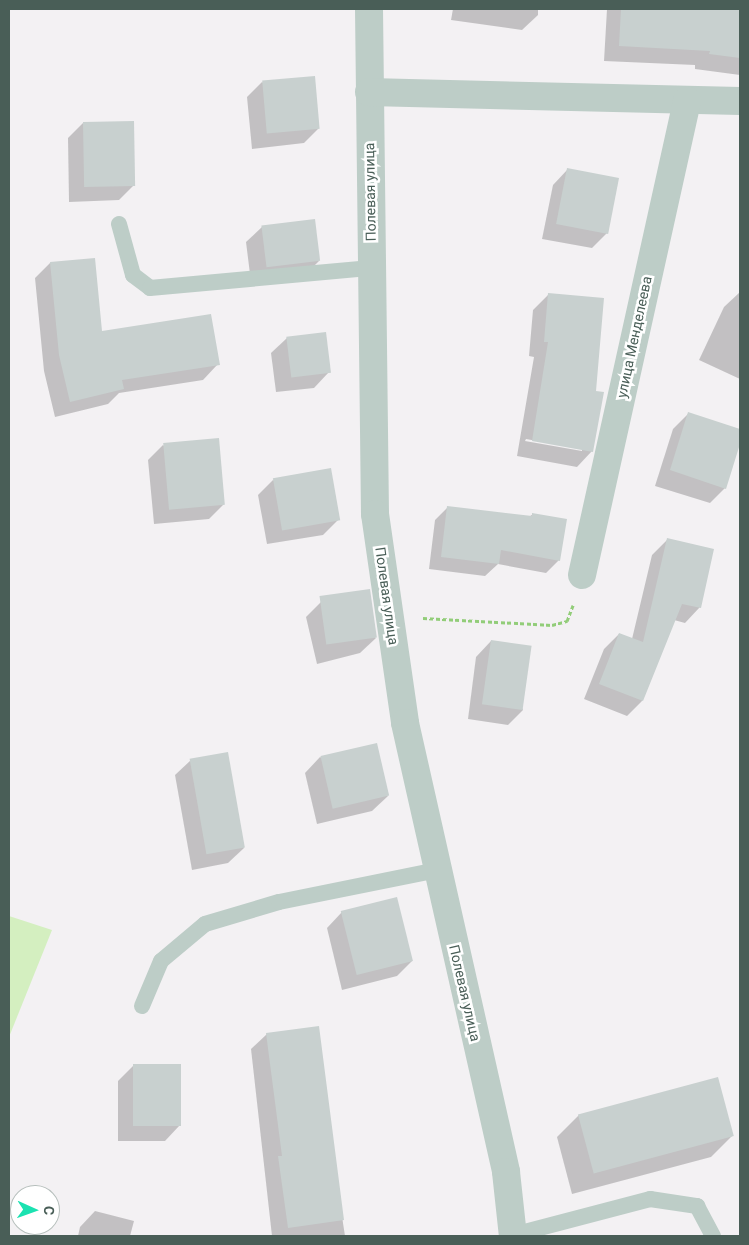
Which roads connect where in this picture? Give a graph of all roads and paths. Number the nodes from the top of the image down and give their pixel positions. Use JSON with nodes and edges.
{"nodes":[{"id":1,"x":369,"y":9,"type":"edge"},
{"id":2,"x":369,"y":92,"type":"junction"},
{"id":3,"x":687,"y":100,"type":"junction"},
{"id":4,"x":740,"y":101,"type":"edge"},
{"id":5,"x":119,"y":224,"type":"dead end"},
{"id":6,"x":371,"y":268,"type":"junction"},
{"id":7,"x":582,"y":575,"type":"joint"},
{"id":8,"x":390,"y":617,"type":"junction"},
{"id":9,"x":437,"y":870,"type":"junction"},
{"id":10,"x":142,"y":1006,"type":"dead end"},
{"id":11,"x":513,"y":1236,"type":"edge"},
{"id":12,"x":713,"y":1236,"type":"edge"}],
"edges":[{"from":1,"to":2,"type":"street","name":"Полевая улица"},
{"from":2,"to":3,"type":"street"},
{"from":2,"to":6,"type":"street","name":"Полевая улица"},
{"from":3,"to":4,"type":"street"},
{"from":3,"to":7,"type":"street","name":"улица Менделеева"},
{"from":5,"to":6,"type":"lane"},
{"from":6,"to":8,"type":"street","name":"Полевая улица"},
{"from":7,"to":8,"type":"path"},
{"from":8,"to":9,"type":"street","name":"Полевая улица"},
{"from":9,"to":10,"type":"lane"},
{"from":9,"to":11,"type":"street","name":"Полевая улица"},
{"from":11,"to":12,"type":"lane"}]}
